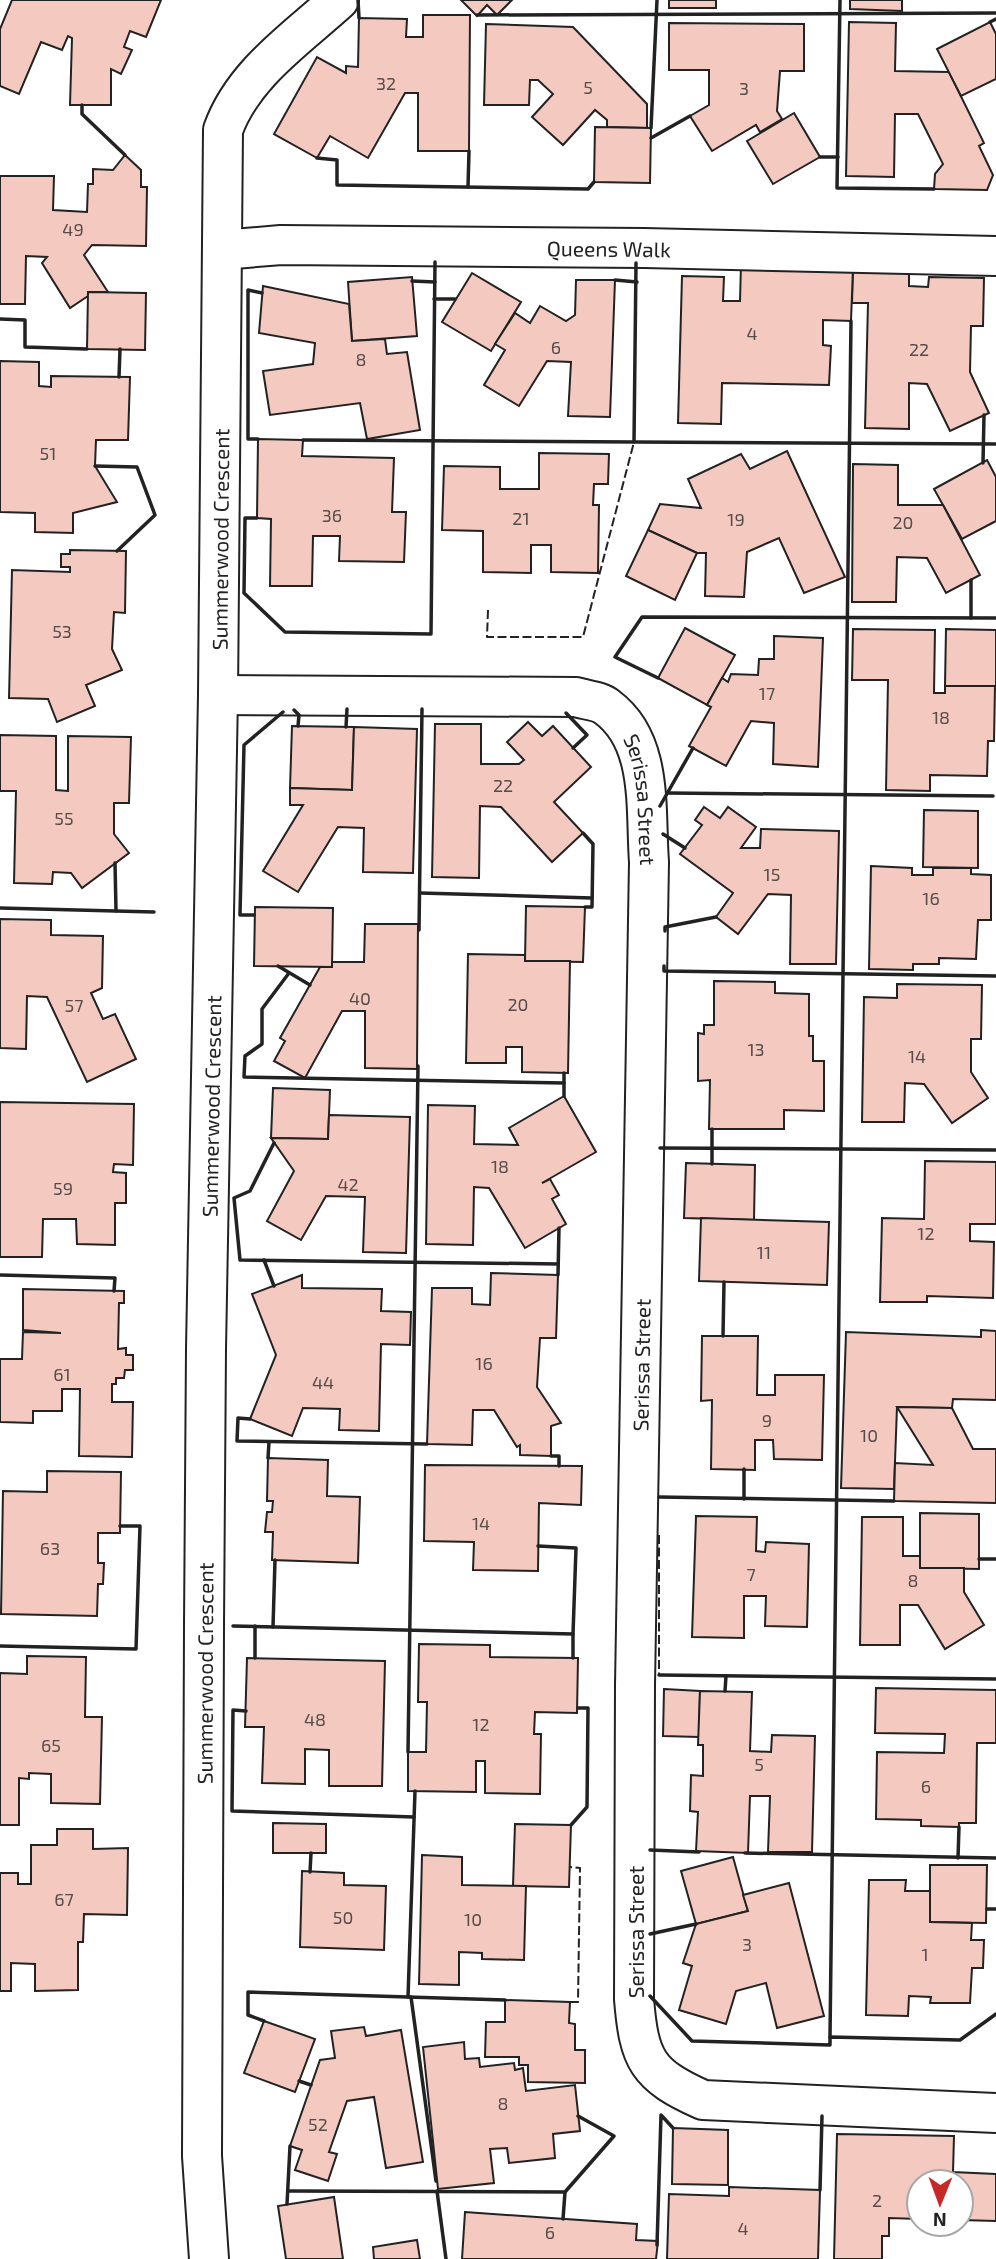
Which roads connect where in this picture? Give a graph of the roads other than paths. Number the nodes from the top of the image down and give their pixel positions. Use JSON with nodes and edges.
{"nodes":[{"id":1,"x":339,"y":0,"type":"edge"},
{"id":2,"x":222,"y":250,"type":"junction"},
{"id":3,"x":996,"y":256,"type":"edge"},
{"id":4,"x":218,"y":695,"type":"junction"},
{"id":5,"x":996,"y":2113,"type":"edge"},
{"id":6,"x":209,"y":2259,"type":"edge"}],
"edges":[{"from":1,"to":2,"type":"street","name":"Summerwood Crescent"},
{"from":2,"to":3,"type":"street","name":"Queens Walk"},
{"from":2,"to":4,"type":"street","name":"Summerwood Crescent"},
{"from":4,"to":5,"type":"street","name":"Serissa Street"},
{"from":4,"to":6,"type":"street","name":"Summerwood Crescent"}]}
